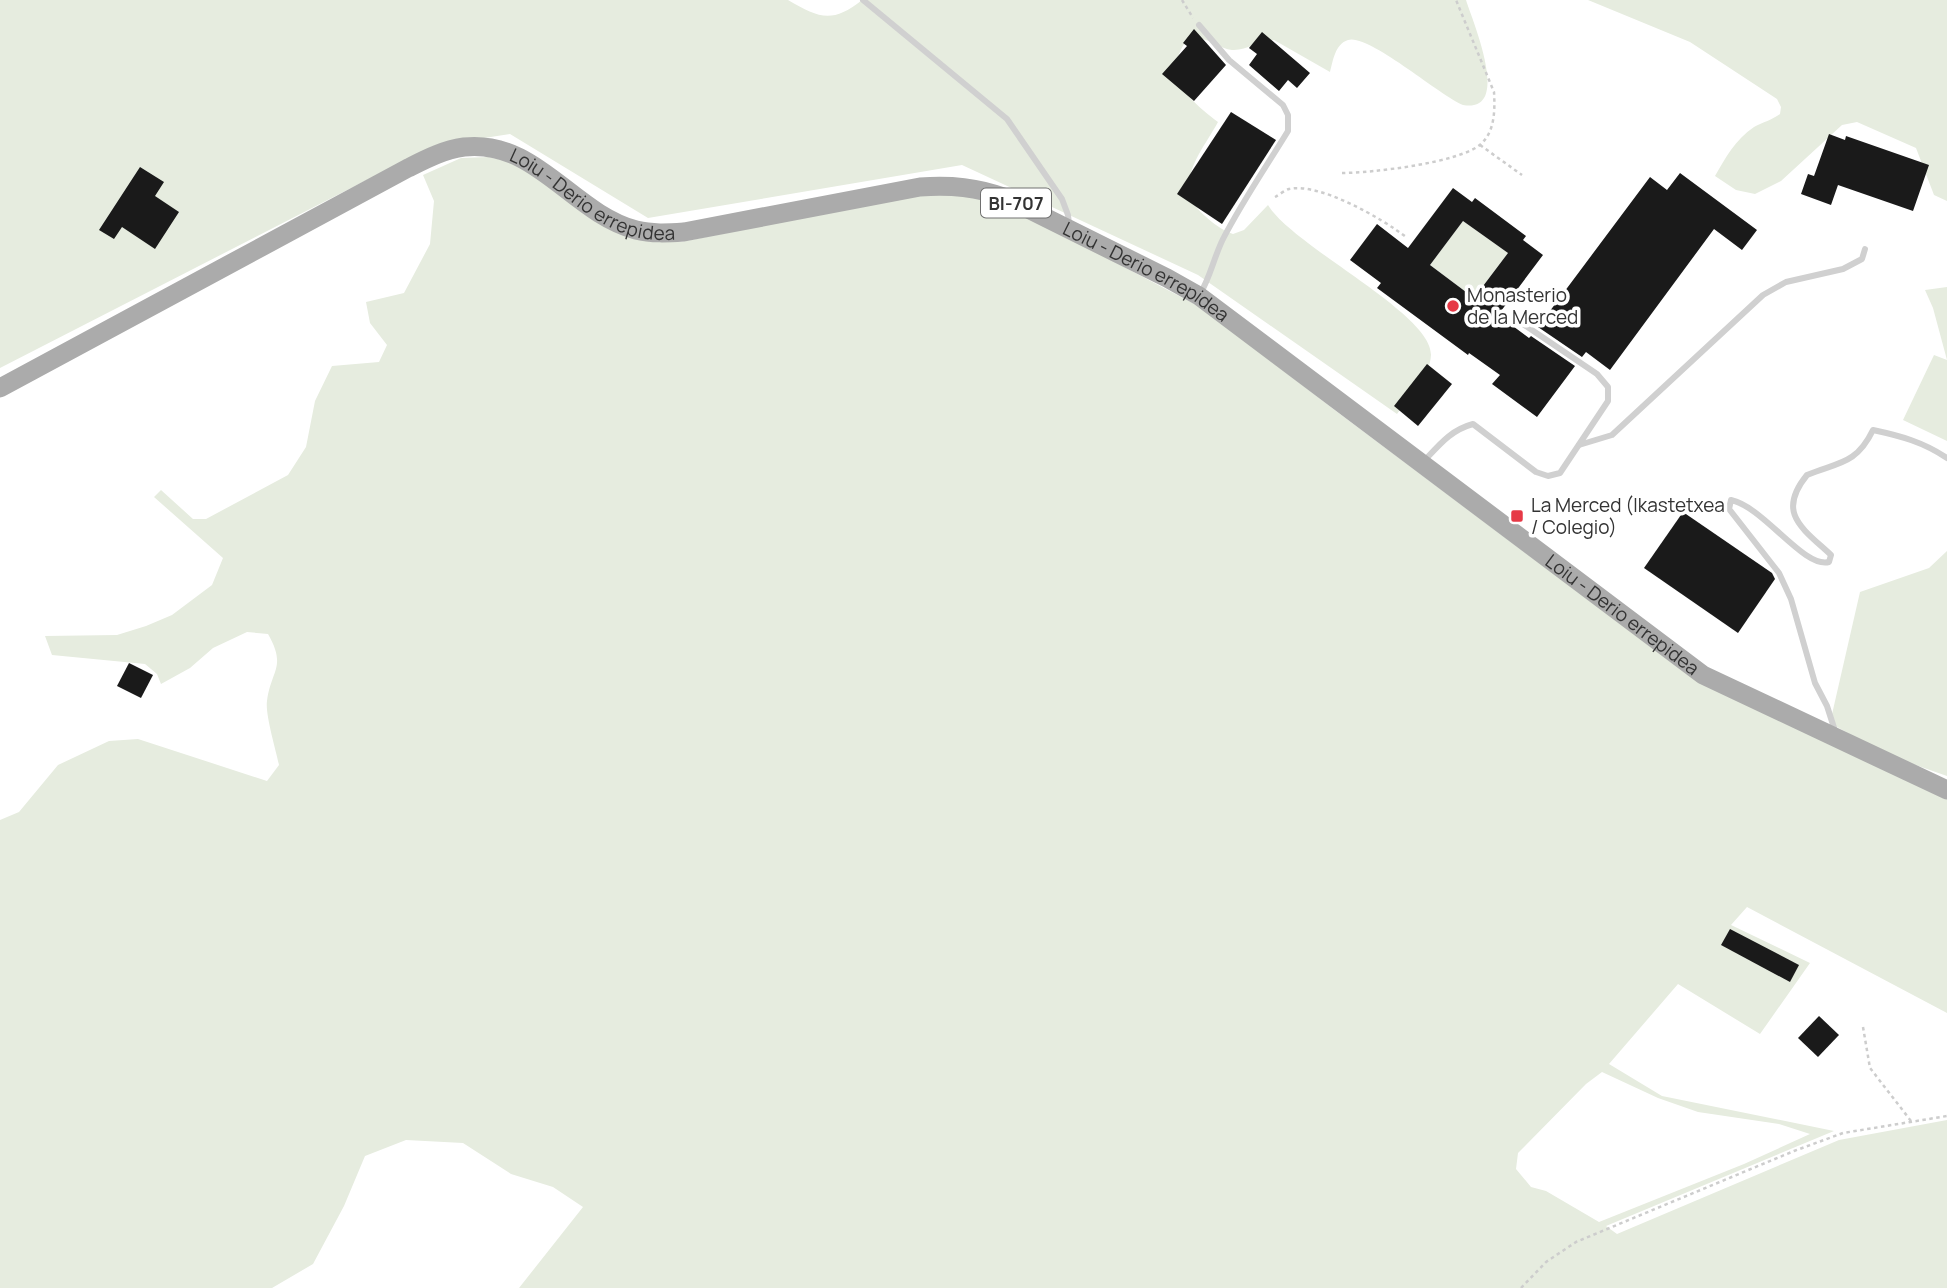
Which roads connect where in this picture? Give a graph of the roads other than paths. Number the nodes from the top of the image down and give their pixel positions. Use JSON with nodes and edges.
{"nodes":[{"id":1,"x":863,"y":0,"type":"edge"},
{"id":2,"x":1199,"y":24,"type":"road end"},
{"id":3,"x":1069,"y":230,"type":"junction"},
{"id":4,"x":1865,"y":249,"type":"dead end"},
{"id":5,"x":1199,"y":296,"type":"junction"},
{"id":6,"x":1523,"y":324,"type":"dead end"},
{"id":7,"x":0,"y":387,"type":"edge"},
{"id":8,"x":1579,"y":445,"type":"junction"},
{"id":9,"x":1947,"y":458,"type":"edge"},
{"id":10,"x":1422,"y":464,"type":"junction"},
{"id":11,"x":1837,"y":737,"type":"junction"},
{"id":12,"x":1947,"y":790,"type":"edge"}],
"edges":[{"from":1,"to":3,"type":"lane"},
{"from":2,"to":5,"type":"lane"},
{"from":3,"to":5,"type":"main road","name":"Loiu - Derio errepidea","number":"BI-707"},
{"from":3,"to":7,"type":"main road","name":"Loiu - Derio errepidea","number":"BI-707"},
{"from":4,"to":8,"type":"lane"},
{"from":5,"to":10,"type":"main road","name":"Loiu - Derio errepidea","number":"BI-707"},
{"from":6,"to":8,"type":"lane"},
{"from":8,"to":10,"type":"lane"},
{"from":9,"to":11,"type":"lane"},
{"from":10,"to":11,"type":"main road","name":"Loiu - Derio errepidea","number":"BI-707"},
{"from":11,"to":12,"type":"main road","name":"Loiu - Derio errepidea","number":"BI-707"}]}
